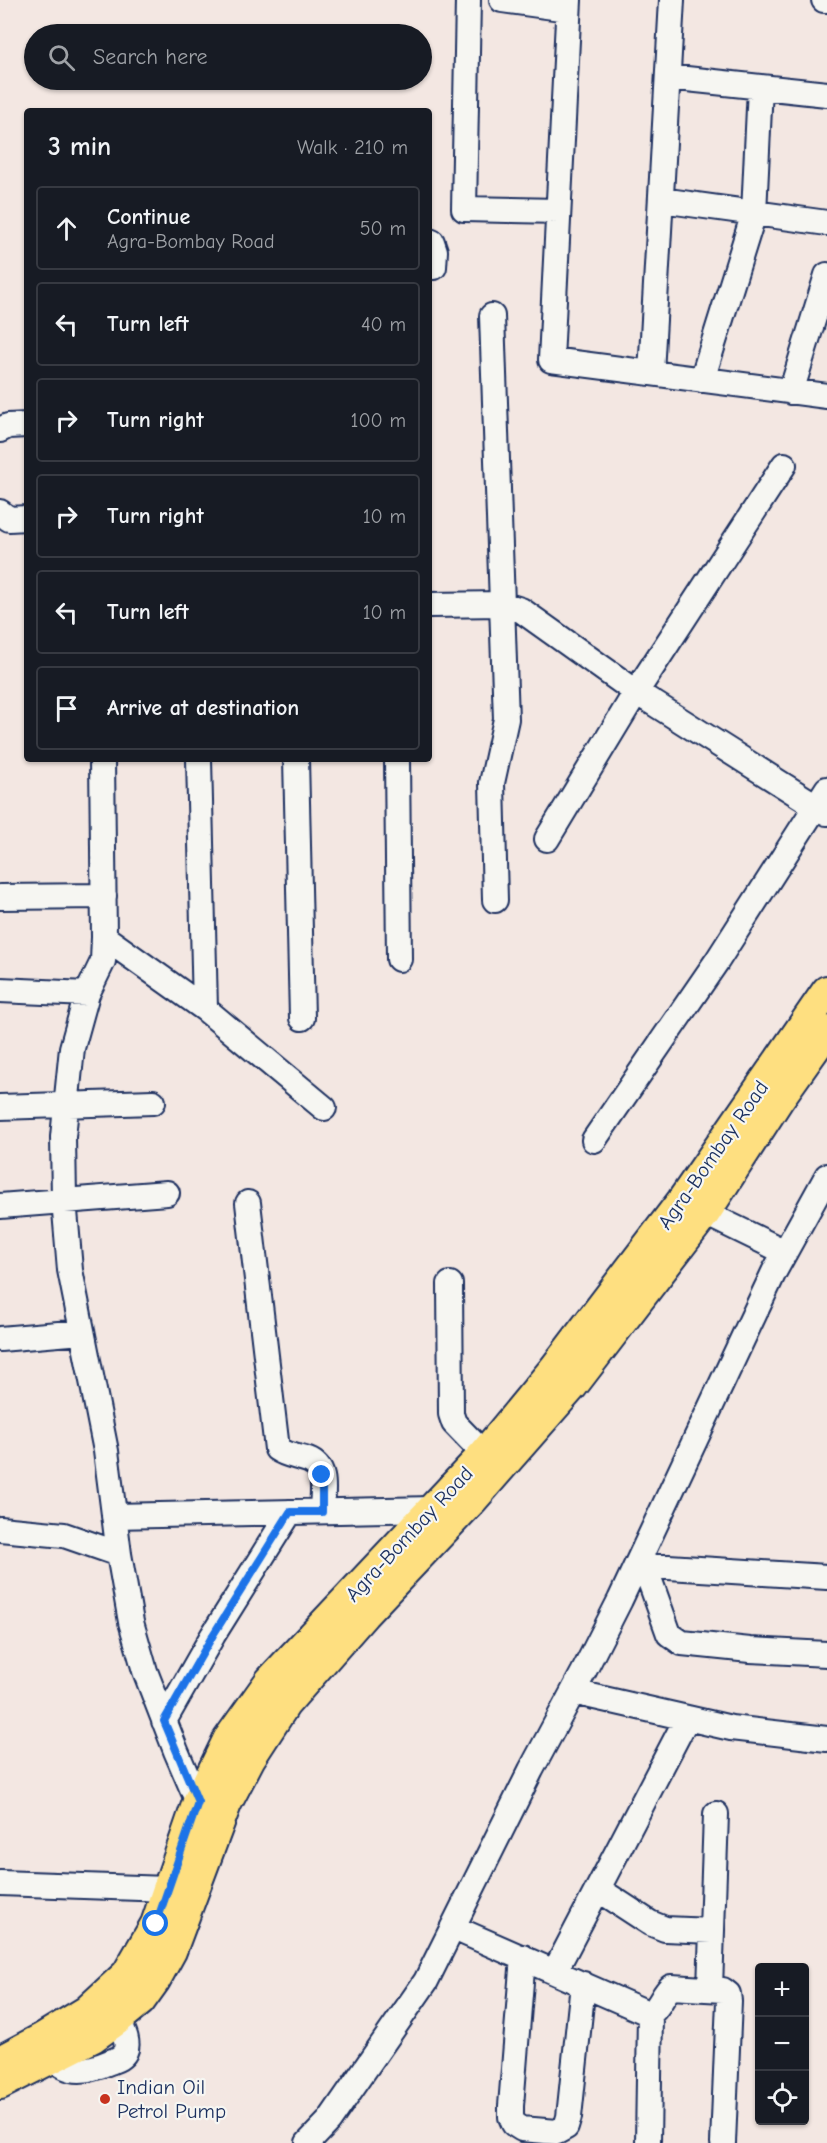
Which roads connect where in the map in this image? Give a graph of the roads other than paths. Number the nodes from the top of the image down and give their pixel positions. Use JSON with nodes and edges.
{"nodes":[{"id":1,"x":468,"y":0,"type":"edge"},
{"id":2,"x":502,"y":0,"type":"edge"},
{"id":3,"x":672,"y":0,"type":"edge"},
{"id":4,"x":569,"y":5,"type":"edge"},
{"id":5,"x":668,"y":77,"type":"junction"},
{"id":6,"x":760,"y":87,"type":"junction"},
{"id":7,"x":827,"y":94,"type":"edge"},
{"id":8,"x":661,"y":200,"type":"junction"},
{"id":9,"x":558,"y":211,"type":"junction"},
{"id":10,"x":754,"y":213,"type":"junction"},
{"id":11,"x":827,"y":223,"type":"edge"},
{"id":12,"x":432,"y":242,"type":"edge"},
{"id":13,"x":434,"y":267,"type":"dead end"},
{"id":14,"x":827,"y":274,"type":"edge"},
{"id":15,"x":492,"y":315,"type":"dead end"},
{"id":16,"x":651,"y":373,"type":"junction"},
{"id":17,"x":702,"y":380,"type":"junction"},
{"id":18,"x":791,"y":392,"type":"junction"},
{"id":19,"x":827,"y":396,"type":"edge"},
{"id":20,"x":24,"y":425,"type":"edge"},
{"id":21,"x":0,"y":430,"type":"edge"},
{"id":22,"x":784,"y":465,"type":"dead end"},
{"id":23,"x":0,"y":512,"type":"edge"},
{"id":24,"x":24,"y":518,"type":"edge"},
{"id":25,"x":502,"y":604,"type":"junction"},
{"id":26,"x":432,"y":605,"type":"edge"},
{"id":27,"x":636,"y":692,"type":"junction"},
{"id":28,"x":102,"y":762,"type":"edge"},
{"id":29,"x":199,"y":762,"type":"edge"},
{"id":30,"x":296,"y":762,"type":"edge"},
{"id":31,"x":397,"y":762,"type":"edge"},
{"id":32,"x":823,"y":802,"type":"edge"},
{"id":33,"x":547,"y":839,"type":"dead end"},
{"id":34,"x":104,"y":896,"type":"junction"},
{"id":35,"x":0,"y":897,"type":"edge"},
{"id":36,"x":495,"y":900,"type":"dead end"},
{"id":37,"x":104,"y":938,"type":"junction"},
{"id":38,"x":399,"y":959,"type":"dead end"},
{"id":39,"x":0,"y":990,"type":"edge"},
{"id":40,"x":827,"y":991,"type":"edge"},
{"id":41,"x":87,"y":994,"type":"junction"},
{"id":42,"x":205,"y":1010,"type":"junction"},
{"id":43,"x":302,"y":1018,"type":"dead end"},
{"id":44,"x":827,"y":1031,"type":"edge"},
{"id":45,"x":153,"y":1102,"type":"dead end"},
{"id":46,"x":66,"y":1104,"type":"junction"},
{"id":47,"x":0,"y":1107,"type":"edge"},
{"id":48,"x":324,"y":1108,"type":"dead end"},
{"id":49,"x":594,"y":1140,"type":"dead end"},
{"id":50,"x":827,"y":1176,"type":"edge"},
{"id":51,"x":167,"y":1193,"type":"dead end"},
{"id":52,"x":64,"y":1199,"type":"junction"},
{"id":53,"x":248,"y":1203,"type":"dead end"},
{"id":54,"x":0,"y":1206,"type":"edge"},
{"id":55,"x":705,"y":1213,"type":"junction"},
{"id":56,"x":827,"y":1213,"type":"edge"},
{"id":57,"x":798,"y":1228,"type":"junction"},
{"id":58,"x":785,"y":1252,"type":"junction"},
{"id":59,"x":450,"y":1284,"type":"dead end"},
{"id":60,"x":82,"y":1332,"type":"junction"},
{"id":61,"x":0,"y":1340,"type":"edge"},
{"id":62,"x":564,"y":1377,"type":"junction"},
{"id":63,"x":520,"y":1430,"type":"junction"},
{"id":64,"x":484,"y":1454,"type":"junction"},
{"id":65,"x":432,"y":1509,"type":"junction"},
{"id":66,"x":290,"y":1512,"type":"junction"},
{"id":67,"x":322,"y":1512,"type":"junction"},
{"id":68,"x":114,"y":1516,"type":"junction"},
{"id":69,"x":1,"y":1532,"type":"edge"},
{"id":70,"x":119,"y":1554,"type":"junction"},
{"id":71,"x":641,"y":1566,"type":"junction"},
{"id":72,"x":827,"y":1577,"type":"edge"},
{"id":73,"x":827,"y":1654,"type":"edge"},
{"id":74,"x":578,"y":1683,"type":"junction"},
{"id":75,"x":687,"y":1718,"type":"junction"},
{"id":76,"x":164,"y":1721,"type":"junction"},
{"id":77,"x":827,"y":1739,"type":"edge"},
{"id":78,"x":198,"y":1802,"type":"junction"},
{"id":79,"x":716,"y":1814,"type":"dead end"},
{"id":80,"x":0,"y":1883,"type":"edge"},
{"id":81,"x":167,"y":1889,"type":"junction"},
{"id":82,"x":598,"y":1889,"type":"junction"},
{"id":83,"x":454,"y":1928,"type":"junction"},
{"id":84,"x":712,"y":1931,"type":"junction"},
{"id":85,"x":523,"y":1957,"type":"junction"},
{"id":86,"x":555,"y":1971,"type":"junction"},
{"id":87,"x":583,"y":1984,"type":"junction"},
{"id":88,"x":710,"y":1988,"type":"junction"},
{"id":89,"x":650,"y":2014,"type":"junction"},
{"id":90,"x":0,"y":2061,"type":"edge"},
{"id":91,"x":0,"y":2084,"type":"edge"},
{"id":92,"x":308,"y":2143,"type":"edge"},
{"id":93,"x":648,"y":2143,"type":"edge"},
{"id":94,"x":723,"y":2143,"type":"edge"}],
"edges":[{"from":1,"to":9,"type":"street"},
{"from":2,"to":4,"type":"street"},
{"from":3,"to":5,"type":"street"},
{"from":4,"to":9,"type":"street"},
{"from":5,"to":6,"type":"street"},
{"from":5,"to":8,"type":"street"},
{"from":6,"to":7,"type":"street"},
{"from":6,"to":10,"type":"street"},
{"from":8,"to":10,"type":"street"},
{"from":8,"to":16,"type":"street"},
{"from":9,"to":16,"type":"street"},
{"from":10,"to":11,"type":"street"},
{"from":10,"to":17,"type":"street"},
{"from":12,"to":13,"type":"street"},
{"from":14,"to":18,"type":"street"},
{"from":15,"to":25,"type":"street"},
{"from":16,"to":17,"type":"street"},
{"from":17,"to":18,"type":"street"},
{"from":18,"to":19,"type":"street"},
{"from":20,"to":21,"type":"street"},
{"from":22,"to":27,"type":"street"},
{"from":23,"to":24,"type":"street"},
{"from":25,"to":26,"type":"street"},
{"from":25,"to":27,"type":"street"},
{"from":25,"to":36,"type":"street"},
{"from":27,"to":32,"type":"street"},
{"from":27,"to":33,"type":"street"},
{"from":28,"to":34,"type":"street"},
{"from":29,"to":42,"type":"street"},
{"from":30,"to":43,"type":"street"},
{"from":31,"to":38,"type":"street"},
{"from":32,"to":49,"type":"street"},
{"from":34,"to":35,"type":"street"},
{"from":34,"to":37,"type":"street"},
{"from":37,"to":41,"type":"street"},
{"from":37,"to":42,"type":"street"},
{"from":39,"to":41,"type":"street"},
{"from":40,"to":62,"type":"main road","name":"Agra-Bombay Road"},
{"from":41,"to":46,"type":"street"},
{"from":42,"to":48,"type":"street"},
{"from":44,"to":55,"type":"main road","name":"Agra-Bombay Road"},
{"from":45,"to":46,"type":"street"},
{"from":46,"to":47,"type":"street"},
{"from":46,"to":52,"type":"street"},
{"from":50,"to":57,"type":"street"},
{"from":51,"to":52,"type":"street"},
{"from":52,"to":54,"type":"street"},
{"from":52,"to":60,"type":"street"},
{"from":53,"to":67,"type":"street"},
{"from":55,"to":58,"type":"street"},
{"from":55,"to":62,"type":"main road","name":"Agra-Bombay Road"},
{"from":56,"to":57,"type":"street"},
{"from":57,"to":58,"type":"street"},
{"from":58,"to":71,"type":"street"},
{"from":59,"to":64,"type":"street"},
{"from":60,"to":61,"type":"street"},
{"from":60,"to":68,"type":"street"},
{"from":62,"to":63,"type":"main road","name":"Agra-Bombay Road"},
{"from":63,"to":64,"type":"main road","name":"Agra-Bombay Road"},
{"from":63,"to":91,"type":"main road","name":"Agra-Bombay Road"},
{"from":64,"to":65,"type":"main road","name":"Agra-Bombay Road"},
{"from":65,"to":67,"type":"street"},
{"from":65,"to":78,"type":"main road","name":"Agra-Bombay Road"},
{"from":66,"to":67,"type":"street"},
{"from":66,"to":68,"type":"street"},
{"from":66,"to":76,"type":"street"},
{"from":68,"to":70,"type":"street"},
{"from":69,"to":70,"type":"street"},
{"from":70,"to":76,"type":"street"},
{"from":71,"to":72,"type":"street"},
{"from":71,"to":73,"type":"street"},
{"from":71,"to":74,"type":"street"},
{"from":74,"to":75,"type":"street"},
{"from":74,"to":83,"type":"street"},
{"from":75,"to":77,"type":"street"},
{"from":75,"to":82,"type":"street"},
{"from":76,"to":78,"type":"street"},
{"from":78,"to":81,"type":"main road","name":"Agra-Bombay Road"},
{"from":79,"to":84,"type":"street"},
{"from":80,"to":81,"type":"street"},
{"from":81,"to":90,"type":"main road","name":"Agra-Bombay Road"},
{"from":82,"to":84,"type":"street"},
{"from":82,"to":86,"type":"street"},
{"from":83,"to":85,"type":"street"},
{"from":83,"to":92,"type":"street"},
{"from":84,"to":88,"type":"street"},
{"from":85,"to":86,"type":"street"},
{"from":85,"to":87,"type":"street"},
{"from":86,"to":87,"type":"street"},
{"from":87,"to":89,"type":"street"},
{"from":88,"to":89,"type":"street"},
{"from":88,"to":94,"type":"street"},
{"from":89,"to":93,"type":"street"}]}
